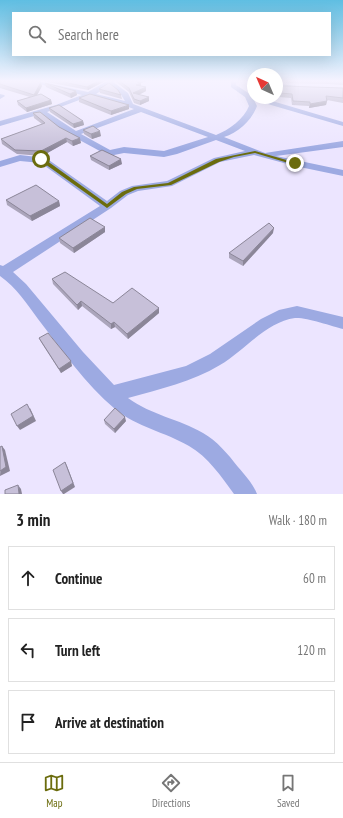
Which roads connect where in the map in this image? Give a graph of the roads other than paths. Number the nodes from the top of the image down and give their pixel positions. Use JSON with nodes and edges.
{"nodes":[{"id":1,"x":62,"y":104,"type":"edge"},
{"id":2,"x":126,"y":104,"type":"edge"},
{"id":3,"x":253,"y":104,"type":"edge"},
{"id":4,"x":276,"y":104,"type":"edge"},
{"id":5,"x":130,"y":105,"type":"joint"},
{"id":6,"x":141,"y":109,"type":"junction"},
{"id":7,"x":41,"y":112,"type":"junction"},
{"id":8,"x":0,"y":124,"type":"edge"},
{"id":9,"x":343,"y":124,"type":"edge"},
{"id":10,"x":74,"y":133,"type":"junction"},
{"id":11,"x":216,"y":138,"type":"junction"},
{"id":12,"x":343,"y":144,"type":"edge"},
{"id":13,"x":259,"y":153,"type":"junction"},
{"id":14,"x":0,"y":164,"type":"edge"},
{"id":15,"x":343,"y":173,"type":"edge"},
{"id":16,"x":107,"y":206,"type":"junction"},
{"id":17,"x":2,"y":271,"type":"edge"},
{"id":18,"x":343,"y":323,"type":"edge"},
{"id":19,"x":112,"y":394,"type":"junction"},
{"id":20,"x":248,"y":494,"type":"edge"}],
"edges":[{"from":1,"to":7,"type":"street"},
{"from":2,"to":5,"type":"street"},
{"from":3,"to":11,"type":"street"},
{"from":4,"to":9,"type":"street"},
{"from":5,"to":6,"type":"street"},
{"from":6,"to":10,"type":"street"},
{"from":6,"to":11,"type":"street"},
{"from":7,"to":8,"type":"street"},
{"from":7,"to":10,"type":"street"},
{"from":10,"to":11,"type":"street"},
{"from":11,"to":13,"type":"street"},
{"from":12,"to":13,"type":"street"},
{"from":13,"to":15,"type":"street"},
{"from":13,"to":16,"type":"street"},
{"from":14,"to":16,"type":"street"},
{"from":16,"to":17,"type":"street"},
{"from":17,"to":19,"type":"street"},
{"from":18,"to":19,"type":"street"},
{"from":19,"to":20,"type":"street"}]}
